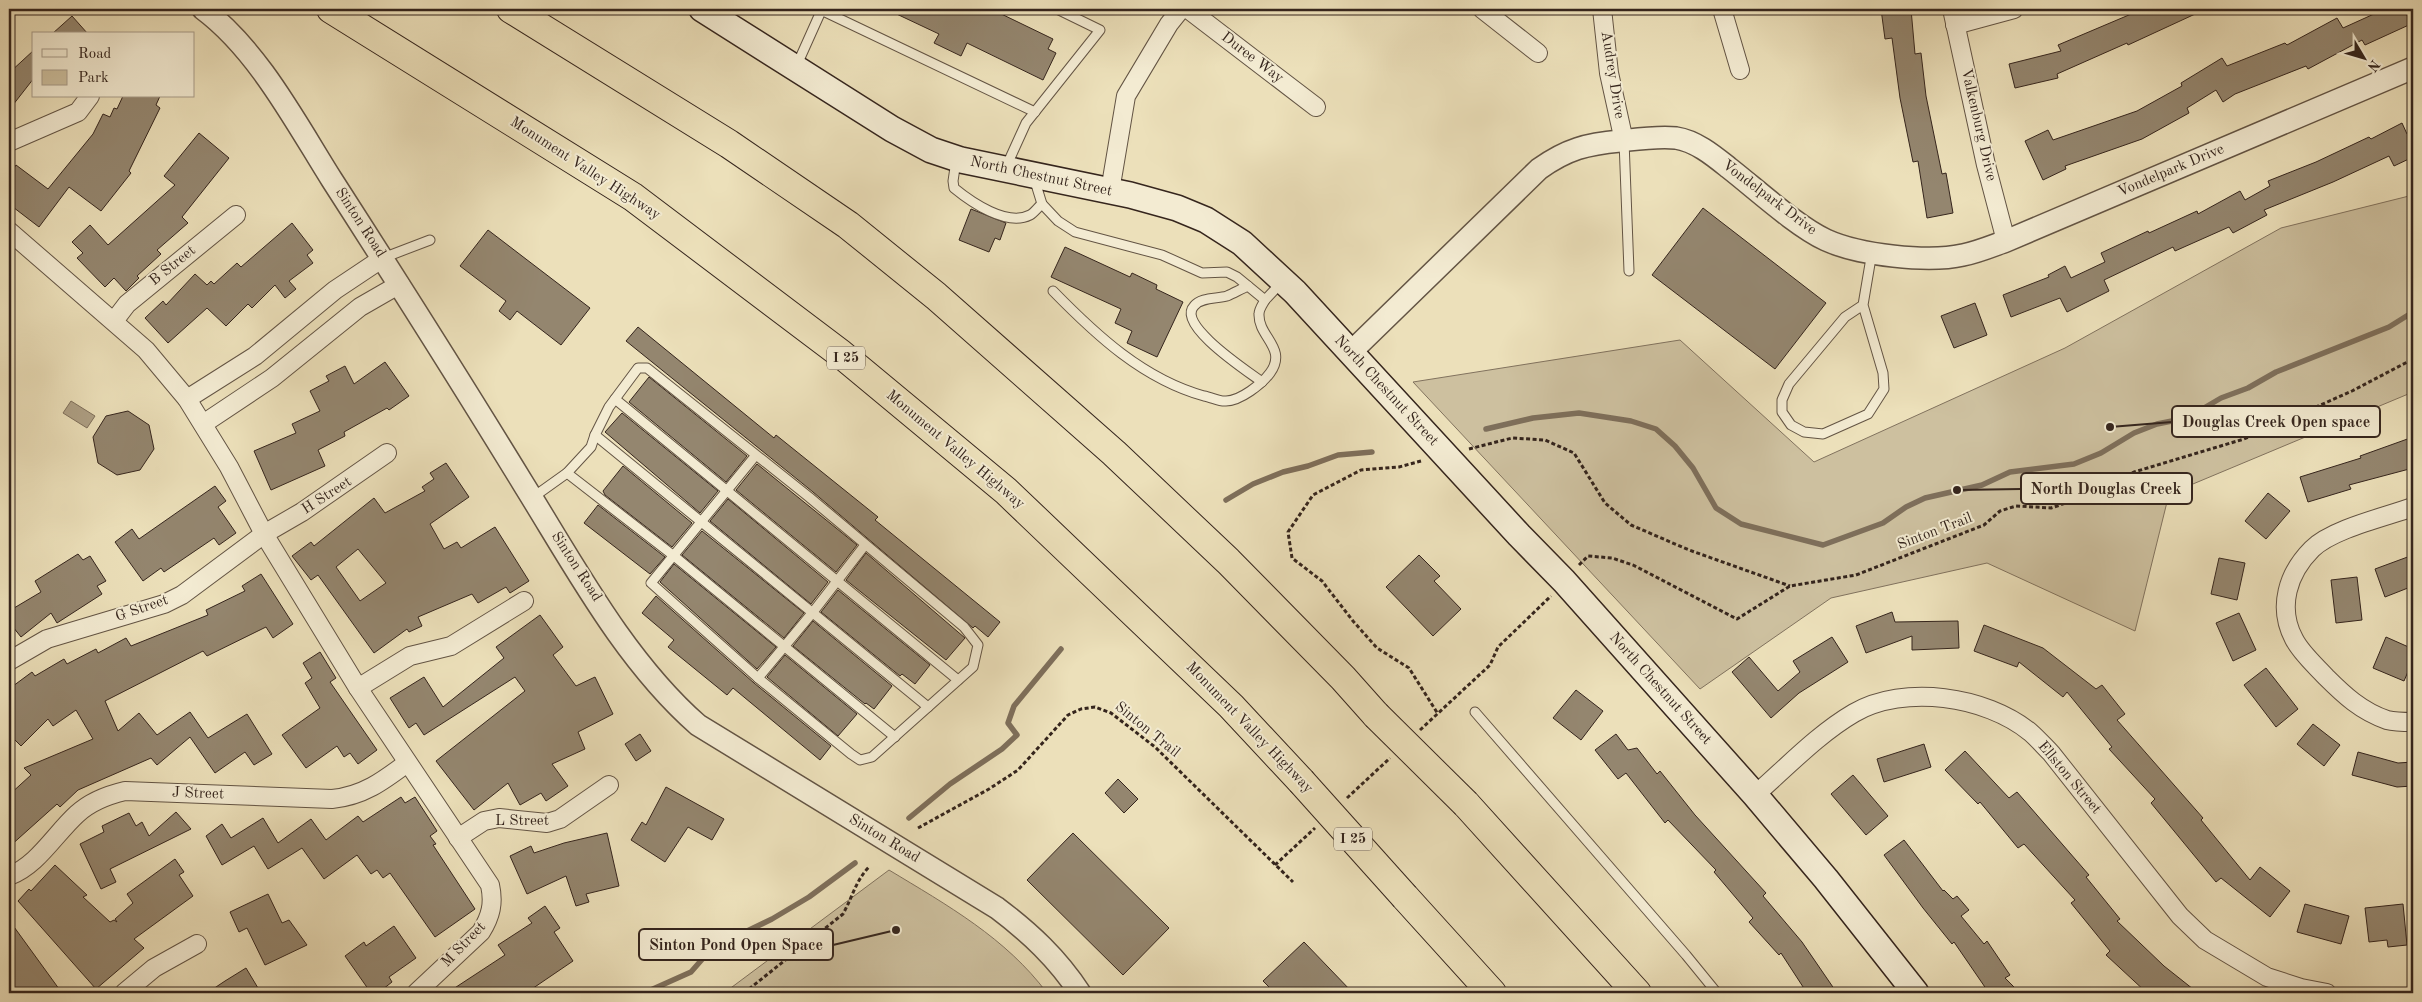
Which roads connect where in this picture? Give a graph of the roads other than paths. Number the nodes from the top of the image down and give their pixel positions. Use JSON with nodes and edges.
{"nodes":[{"id":1,"x":203,"y":9,"type":"edge"},
{"id":2,"x":332,"y":9,"type":"edge"},
{"id":3,"x":511,"y":9,"type":"edge"},
{"id":4,"x":702,"y":9,"type":"edge"},
{"id":5,"x":1057,"y":9,"type":"edge"},
{"id":6,"x":1181,"y":9,"type":"edge"},
{"id":7,"x":1188,"y":9,"type":"edge"},
{"id":8,"x":1602,"y":9,"type":"edge"},
{"id":9,"x":1722,"y":9,"type":"edge"},
{"id":10,"x":2014,"y":9,"type":"edge"},
{"id":11,"x":822,"y":10,"type":"edge"},
{"id":12,"x":1492,"y":12,"type":"edge"},
{"id":13,"x":1954,"y":17,"type":"edge"},
{"id":14,"x":1538,"y":53,"type":"dead end"},
{"id":15,"x":2413,"y":68,"type":"edge"},
{"id":16,"x":795,"y":69,"type":"junction"},
{"id":17,"x":1740,"y":70,"type":"dead end"},
{"id":18,"x":88,"y":98,"type":"edge"},
{"id":19,"x":1316,"y":107,"type":"dead end"},
{"id":20,"x":1035,"y":112,"type":"junction"},
{"id":21,"x":1624,"y":141,"type":"junction"},
{"id":22,"x":9,"y":142,"type":"edge"},
{"id":23,"x":956,"y":159,"type":"junction"},
{"id":24,"x":1004,"y":170,"type":"junction"},
{"id":25,"x":1033,"y":176,"type":"junction"},
{"id":26,"x":1110,"y":191,"type":"junction"},
{"id":27,"x":1042,"y":204,"type":"junction"},
{"id":28,"x":236,"y":215,"type":"dead end"},
{"id":29,"x":9,"y":231,"type":"edge"},
{"id":30,"x":430,"y":240,"type":"dead end"},
{"id":31,"x":2006,"y":241,"type":"junction"},
{"id":32,"x":1872,"y":251,"type":"junction"},
{"id":33,"x":383,"y":258,"type":"junction"},
{"id":34,"x":1629,"y":271,"type":"dead end"},
{"id":35,"x":1284,"y":280,"type":"junction"},
{"id":36,"x":400,"y":284,"type":"junction"},
{"id":37,"x":1248,"y":286,"type":"junction"},
{"id":38,"x":1053,"y":291,"type":"dead end"},
{"id":39,"x":1265,"y":300,"type":"junction"},
{"id":40,"x":1863,"y":305,"type":"junction"},
{"id":41,"x":114,"y":321,"type":"junction"},
{"id":42,"x":1350,"y":353,"type":"junction"},
{"id":43,"x":1262,"y":382,"type":"junction"},
{"id":44,"x":187,"y":399,"type":"junction"},
{"id":45,"x":615,"y":399,"type":"junction"},
{"id":46,"x":203,"y":424,"type":"junction"},
{"id":47,"x":594,"y":434,"type":"junction"},
{"id":48,"x":387,"y":454,"type":"dead end"},
{"id":49,"x":756,"y":455,"type":"junction"},
{"id":50,"x":567,"y":472,"type":"junction"},
{"id":51,"x":726,"y":491,"type":"junction"},
{"id":52,"x":532,"y":498,"type":"junction"},
{"id":53,"x":2413,"y":507,"type":"edge"},
{"id":54,"x":701,"y":523,"type":"junction"},
{"id":55,"x":264,"y":534,"type":"junction"},
{"id":56,"x":865,"y":544,"type":"junction"},
{"id":57,"x":674,"y":556,"type":"junction"},
{"id":58,"x":837,"y":582,"type":"junction"},
{"id":59,"x":524,"y":601,"type":"dead end"},
{"id":60,"x":813,"y":612,"type":"junction"},
{"id":61,"x":784,"y":647,"type":"junction"},
{"id":62,"x":9,"y":661,"type":"edge"},
{"id":63,"x":758,"y":678,"type":"junction"},
{"id":64,"x":958,"y":680,"type":"junction"},
{"id":65,"x":358,"y":688,"type":"junction"},
{"id":66,"x":928,"y":707,"type":"junction"},
{"id":67,"x":1475,"y":712,"type":"dead end"},
{"id":68,"x":2413,"y":722,"type":"edge"},
{"id":69,"x":895,"y":737,"type":"junction"},
{"id":70,"x":407,"y":762,"type":"junction"},
{"id":71,"x":609,"y":785,"type":"dead end"},
{"id":72,"x":1755,"y":795,"type":"junction"},
{"id":73,"x":458,"y":838,"type":"junction"},
{"id":74,"x":9,"y":876,"type":"edge"},
{"id":75,"x":197,"y":944,"type":"dead end"},
{"id":76,"x":124,"y":993,"type":"edge"},
{"id":77,"x":416,"y":993,"type":"edge"},
{"id":78,"x":1080,"y":993,"type":"edge"},
{"id":79,"x":1492,"y":993,"type":"edge"},
{"id":80,"x":1638,"y":993,"type":"edge"},
{"id":81,"x":1717,"y":993,"type":"edge"},
{"id":82,"x":1916,"y":993,"type":"edge"},
{"id":83,"x":2327,"y":993,"type":"edge"}],
"edges":[{"from":1,"to":33,"type":"street","name":"Sinton Road"},
{"from":2,"to":79,"type":"highway","name":"Monument Valley Highway","number":"I 25","bridge":true},
{"from":3,"to":80,"type":"highway","bridge":true},
{"from":4,"to":16,"type":"main road","name":"North Chestnut Street"},
{"from":5,"to":20,"type":"lane"},
{"from":6,"to":26,"type":"street"},
{"from":7,"to":19,"type":"street","name":"Duree Way"},
{"from":8,"to":21,"type":"street","name":"Audrey Drive"},
{"from":9,"to":17,"type":"street"},
{"from":10,"to":13,"type":"street"},
{"from":11,"to":16,"type":"lane"},
{"from":11,"to":20,"type":"lane"},
{"from":12,"to":14,"type":"street"},
{"from":13,"to":31,"type":"street","name":"Valkenburg Drive"},
{"from":15,"to":31,"type":"street","name":"Vondelpark Drive"},
{"from":16,"to":23,"type":"main road","name":"North Chestnut Street"},
{"from":18,"to":22,"type":"street"},
{"from":20,"to":24,"type":"lane"},
{"from":21,"to":32,"type":"street","name":"Vondelpark Drive"},
{"from":21,"to":34,"type":"lane"},
{"from":21,"to":42,"type":"street","name":"Vondelpark Drive"},
{"from":23,"to":24,"type":"main road","name":"North Chestnut Street"},
{"from":23,"to":27,"type":"lane"},
{"from":24,"to":25,"type":"main road","name":"North Chestnut Street"},
{"from":25,"to":26,"type":"main road","name":"North Chestnut Street"},
{"from":25,"to":27,"type":"lane"},
{"from":26,"to":35,"type":"main road","name":"North Chestnut Street"},
{"from":27,"to":37,"type":"lane"},
{"from":28,"to":41,"type":"street","name":"B Street"},
{"from":29,"to":41,"type":"street","name":"M Street"},
{"from":30,"to":33,"type":"lane"},
{"from":31,"to":32,"type":"street","name":"Vondelpark Drive"},
{"from":32,"to":40,"type":"lane"},
{"from":33,"to":36,"type":"street","name":"Sinton Road"},
{"from":33,"to":44,"type":"street"},
{"from":35,"to":39,"type":"lane"},
{"from":35,"to":42,"type":"main road","name":"North Chestnut Street"},
{"from":36,"to":46,"type":"street"},
{"from":36,"to":52,"type":"street","name":"Sinton Road"},
{"from":37,"to":39,"type":"lane"},
{"from":37,"to":43,"type":"lane"},
{"from":38,"to":43,"type":"lane"},
{"from":39,"to":43,"type":"lane"},
{"from":40,"to":40,"type":"lane"},
{"from":41,"to":44,"type":"street","name":"M Street"},
{"from":42,"to":72,"type":"main road","name":"North Chestnut Street"},
{"from":44,"to":46,"type":"street","name":"M Street"},
{"from":45,"to":47,"type":"lane"},
{"from":45,"to":49,"type":"lane"},
{"from":45,"to":51,"type":"lane"},
{"from":46,"to":55,"type":"street","name":"M Street"},
{"from":47,"to":50,"type":"lane"},
{"from":47,"to":54,"type":"lane"},
{"from":48,"to":55,"type":"street","name":"H Street"},
{"from":49,"to":51,"type":"lane"},
{"from":49,"to":56,"type":"lane"},
{"from":50,"to":52,"type":"lane"},
{"from":50,"to":57,"type":"lane"},
{"from":51,"to":54,"type":"lane"},
{"from":51,"to":58,"type":"lane"},
{"from":52,"to":78,"type":"street","name":"Sinton Road"},
{"from":53,"to":68,"type":"street"},
{"from":54,"to":57,"type":"lane"},
{"from":54,"to":60,"type":"lane"},
{"from":55,"to":62,"type":"street","name":"G Street"},
{"from":55,"to":65,"type":"street","name":"M Street"},
{"from":56,"to":58,"type":"lane"},
{"from":56,"to":64,"type":"lane"},
{"from":57,"to":61,"type":"lane"},
{"from":57,"to":63,"type":"lane"},
{"from":58,"to":60,"type":"lane"},
{"from":58,"to":64,"type":"lane"},
{"from":59,"to":65,"type":"street"},
{"from":60,"to":61,"type":"lane"},
{"from":60,"to":66,"type":"lane"},
{"from":61,"to":63,"type":"lane"},
{"from":61,"to":69,"type":"lane"},
{"from":63,"to":69,"type":"lane"},
{"from":64,"to":66,"type":"lane"},
{"from":65,"to":70,"type":"street","name":"M Street"},
{"from":66,"to":69,"type":"lane"},
{"from":67,"to":81,"type":"lane"},
{"from":70,"to":73,"type":"street","name":"M Street"},
{"from":70,"to":74,"type":"street","name":"J Street"},
{"from":71,"to":73,"type":"street","name":"L Street"},
{"from":72,"to":82,"type":"main road","name":"North Chestnut Street"},
{"from":72,"to":83,"type":"street","name":"Ellston Street"},
{"from":73,"to":77,"type":"street","name":"M Street"},
{"from":75,"to":76,"type":"street"}]}
